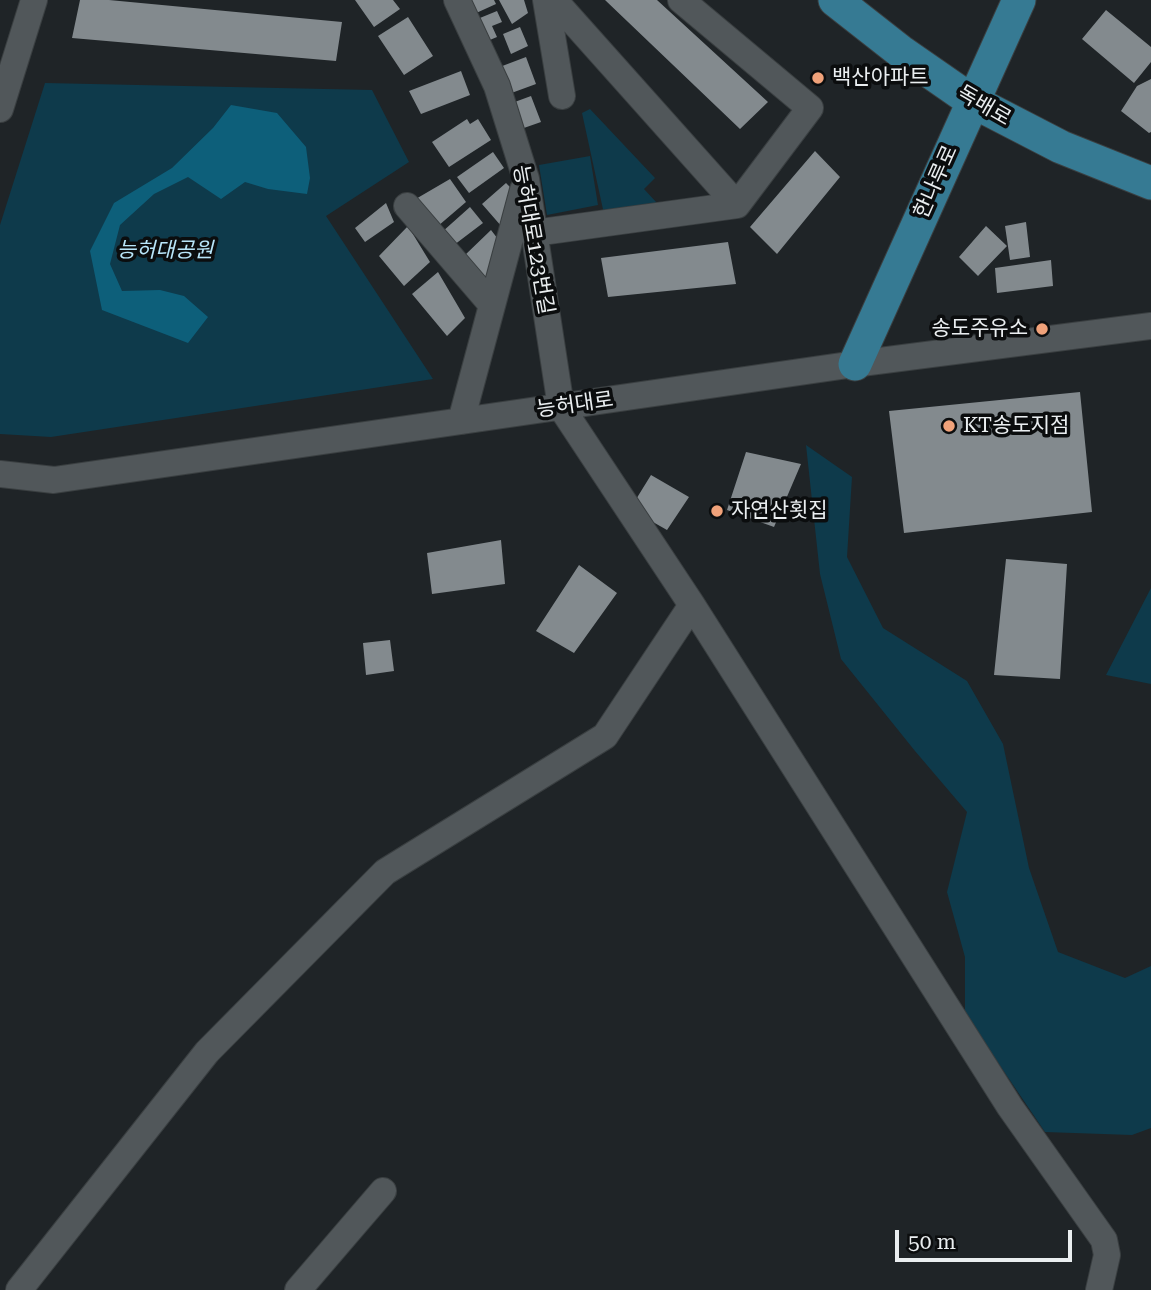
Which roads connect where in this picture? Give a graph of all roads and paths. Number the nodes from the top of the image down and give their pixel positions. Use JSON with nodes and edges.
{"nodes":[{"id":1,"x":34,"y":0,"type":"edge"},
{"id":2,"x":457,"y":0,"type":"edge"},
{"id":3,"x":546,"y":0,"type":"edge"},
{"id":4,"x":554,"y":0,"type":"edge"},
{"id":5,"x":681,"y":0,"type":"edge"},
{"id":6,"x":835,"y":0,"type":"edge"},
{"id":7,"x":1019,"y":0,"type":"edge"},
{"id":8,"x":562,"y":96,"type":"dead end"},
{"id":9,"x":972,"y":101,"type":"junction"},
{"id":10,"x":0,"y":109,"type":"edge"},
{"id":11,"x":526,"y":179,"type":"junction"},
{"id":12,"x":1151,"y":183,"type":"edge"},
{"id":13,"x":737,"y":205,"type":"junction"},
{"id":14,"x":407,"y":206,"type":"dead end"},
{"id":15,"x":534,"y":233,"type":"junction"},
{"id":16,"x":492,"y":304,"type":"junction"},
{"id":17,"x":1151,"y":326,"type":"edge"},
{"id":18,"x":855,"y":364,"type":"junction"},
{"id":19,"x":561,"y":407,"type":"junction"},
{"id":20,"x":461,"y":421,"type":"junction"},
{"id":21,"x":0,"y":474,"type":"edge"},
{"id":22,"x":692,"y":605,"type":"junction"},
{"id":23,"x":383,"y":1191,"type":"dead end"},
{"id":24,"x":19,"y":1290,"type":"edge"},
{"id":25,"x":298,"y":1290,"type":"edge"},
{"id":26,"x":1100,"y":1290,"type":"edge"}],
"edges":[{"from":1,"to":10,"type":"street"},
{"from":2,"to":11,"type":"street","name":"능허대로123번길"},
{"from":3,"to":8,"type":"street"},
{"from":4,"to":13,"type":"street"},
{"from":5,"to":13,"type":"street"},
{"from":6,"to":9,"type":"main road","name":"독배로"},
{"from":7,"to":9,"type":"main road","name":"한나루로"},
{"from":9,"to":12,"type":"main road","name":"독배로"},
{"from":9,"to":18,"type":"main road","name":"한나루로"},
{"from":11,"to":15,"type":"street","name":"능허대로123번길"},
{"from":11,"to":16,"type":"street"},
{"from":13,"to":15,"type":"street"},
{"from":14,"to":16,"type":"street"},
{"from":15,"to":19,"type":"street","name":"능허대로123번길"},
{"from":16,"to":20,"type":"street"},
{"from":17,"to":18,"type":"street","name":"능허대로"},
{"from":18,"to":19,"type":"street","name":"능허대로"},
{"from":19,"to":20,"type":"street","name":"능허대로"},
{"from":19,"to":22,"type":"street"},
{"from":20,"to":21,"type":"street","name":"능허대로"},
{"from":22,"to":24,"type":"street"},
{"from":22,"to":26,"type":"street"},
{"from":23,"to":25,"type":"street"}]}
